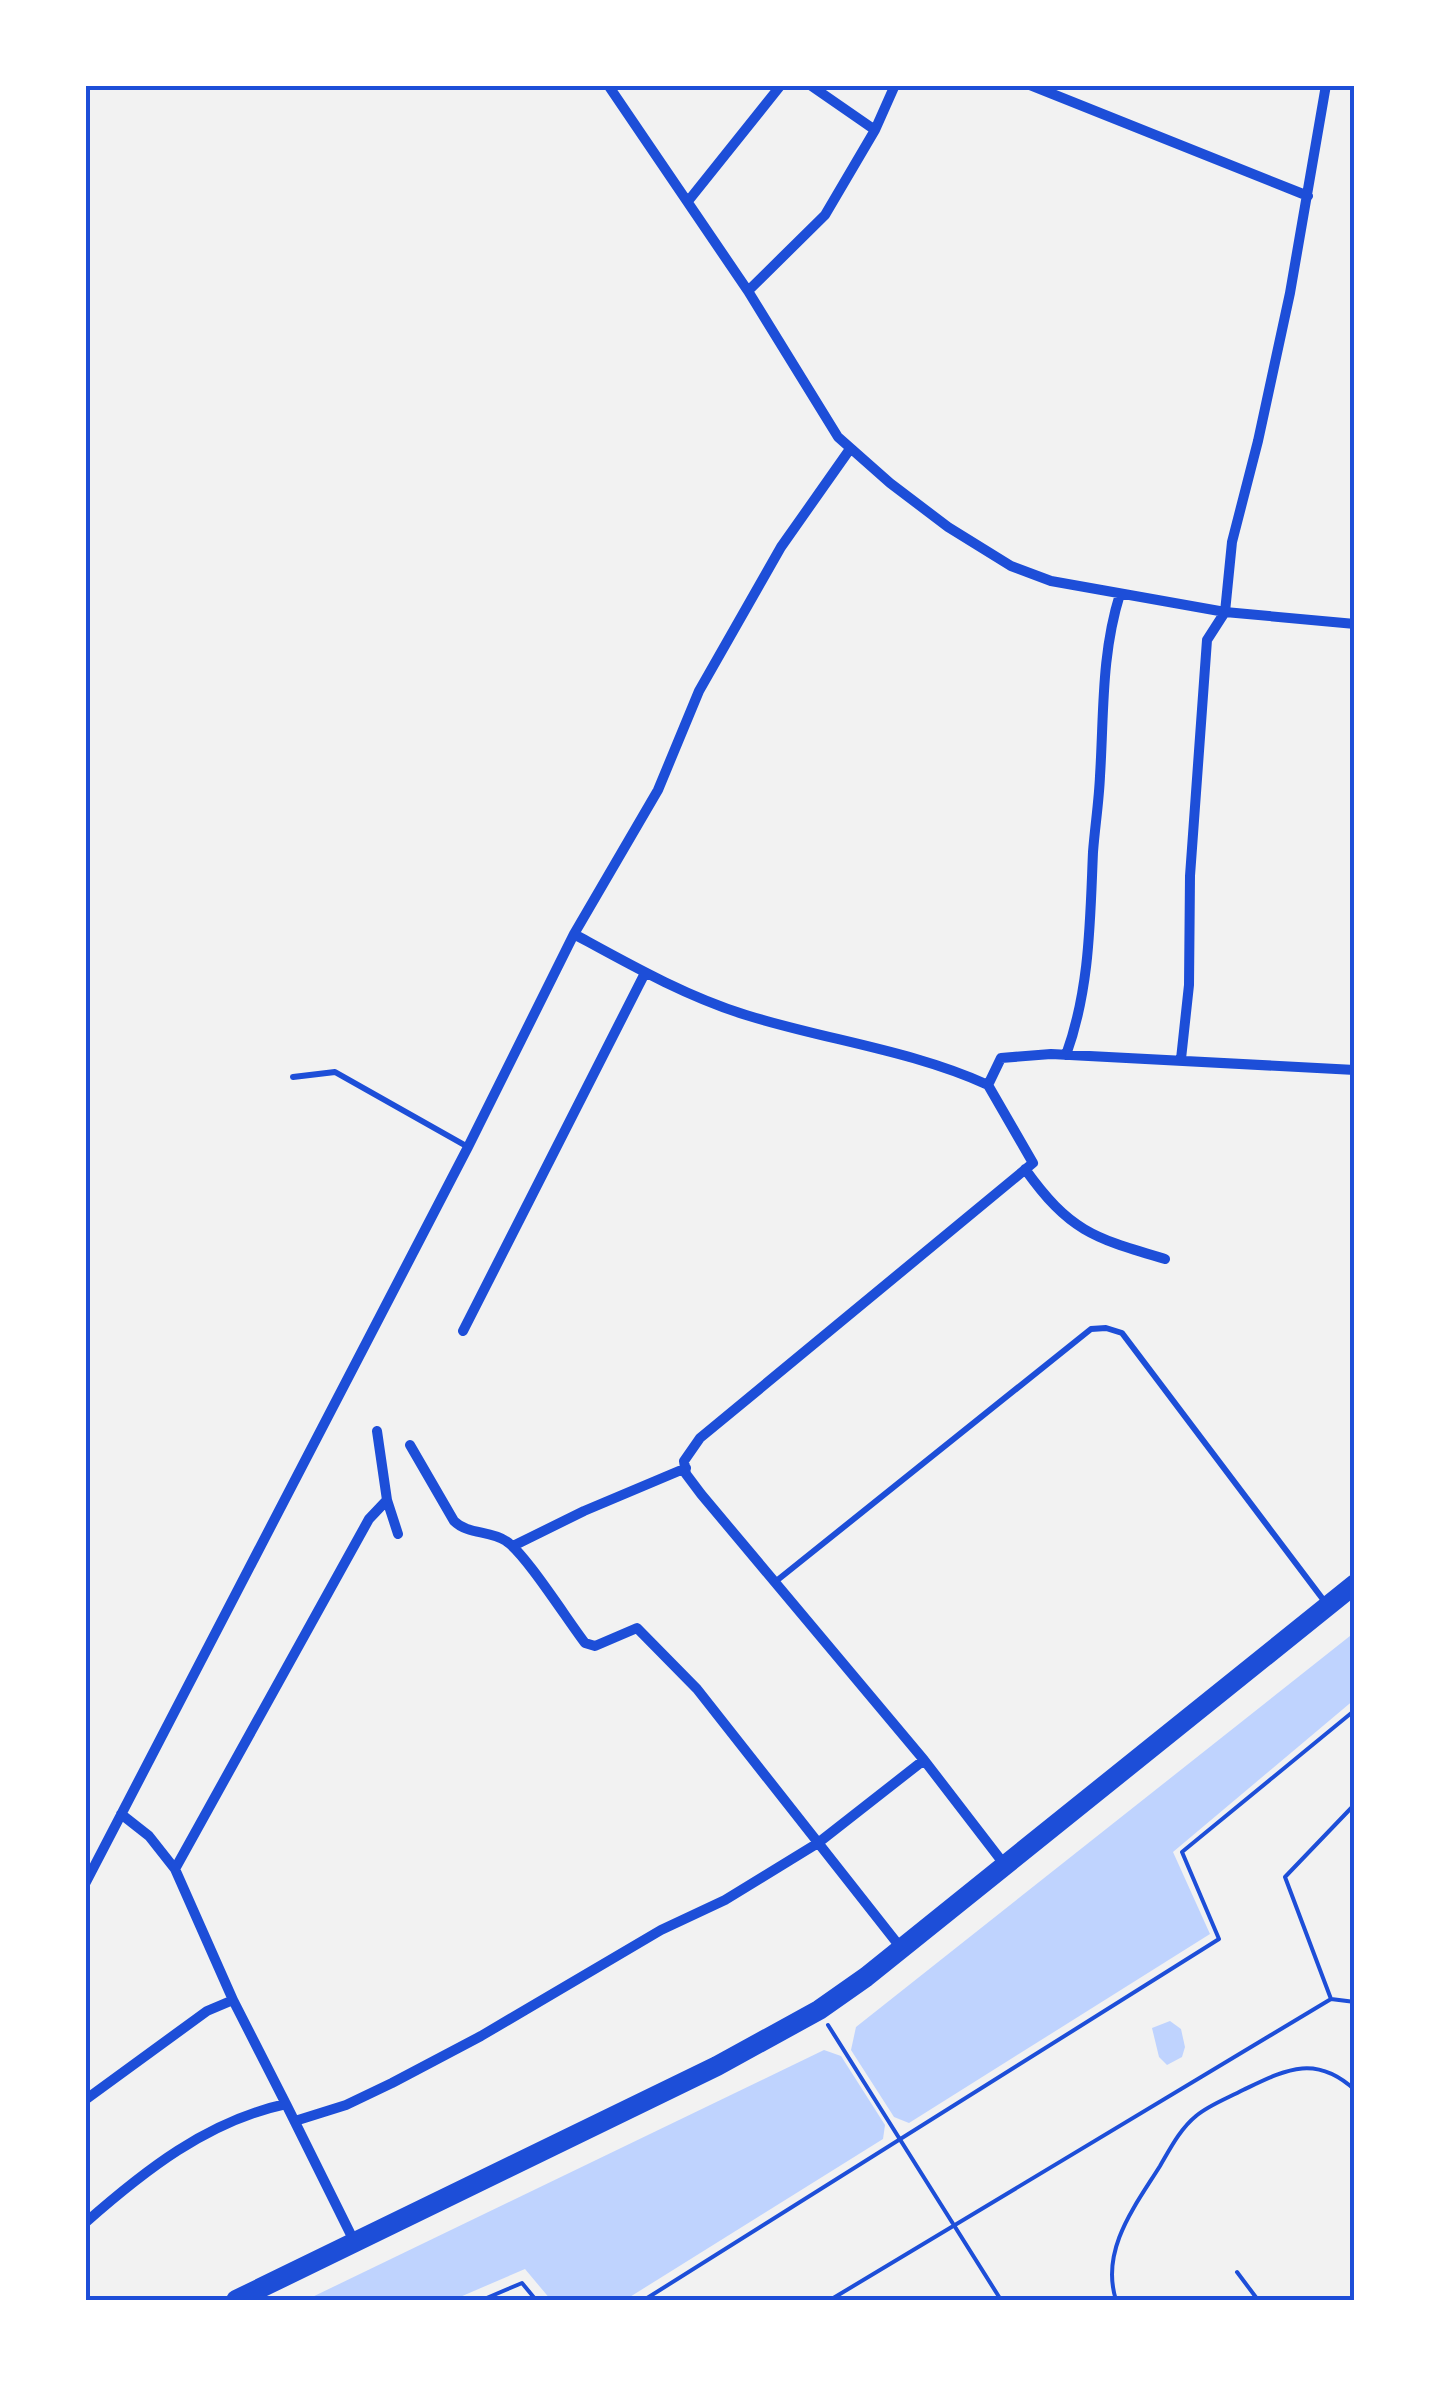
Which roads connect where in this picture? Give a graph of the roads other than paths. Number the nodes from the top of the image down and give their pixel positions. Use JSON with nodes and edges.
{"nodes":[{"id":1,"x":608,"y":85,"type":"edge"},
{"id":2,"x":781,"y":85,"type":"edge"},
{"id":3,"x":810,"y":85,"type":"edge"},
{"id":4,"x":895,"y":85,"type":"edge"},
{"id":5,"x":1030,"y":85,"type":"edge"},
{"id":6,"x":1326,"y":85,"type":"edge"},
{"id":7,"x":874,"y":130,"type":"junction"},
{"id":8,"x":1308,"y":196,"type":"junction"},
{"id":9,"x":689,"y":200,"type":"junction"},
{"id":10,"x":748,"y":290,"type":"junction"},
{"id":11,"x":850,"y":449,"type":"junction"},
{"id":12,"x":1120,"y":594,"type":"junction"},
{"id":13,"x":1225,"y":612,"type":"junction"},
{"id":14,"x":1355,"y":624,"type":"edge"},
{"id":15,"x":574,"y":934,"type":"junction"},
{"id":16,"x":645,"y":972,"type":"junction"},
{"id":17,"x":1066,"y":1055,"type":"junction"},
{"id":18,"x":1181,"y":1059,"type":"junction"},
{"id":19,"x":1355,"y":1070,"type":"edge"},
{"id":20,"x":293,"y":1077,"type":"dead end"},
{"id":21,"x":988,"y":1084,"type":"junction"},
{"id":22,"x":468,"y":1146,"type":"junction"},
{"id":23,"x":1025,"y":1170,"type":"junction"},
{"id":24,"x":1165,"y":1259,"type":"dead end"},
{"id":25,"x":463,"y":1331,"type":"dead end"},
{"id":26,"x":377,"y":1430,"type":"dead end"},
{"id":27,"x":410,"y":1445,"type":"dead end"},
{"id":28,"x":686,"y":1468,"type":"junction"},
{"id":29,"x":387,"y":1500,"type":"junction"},
{"id":30,"x":398,"y":1534,"type":"dead end"},
{"id":31,"x":513,"y":1546,"type":"junction"},
{"id":32,"x":775,"y":1582,"type":"junction"},
{"id":33,"x":1355,"y":1584,"type":"edge"},
{"id":34,"x":1328,"y":1606,"type":"junction"},
{"id":35,"x":924,"y":1760,"type":"junction"},
{"id":36,"x":121,"y":1814,"type":"junction"},
{"id":37,"x":818,"y":1843,"type":"junction"},
{"id":38,"x":1004,"y":1864,"type":"junction"},
{"id":39,"x":176,"y":1869,"type":"junction"},
{"id":40,"x":85,"y":1884,"type":"edge"},
{"id":41,"x":901,"y":1948,"type":"junction"},
{"id":42,"x":233,"y":2000,"type":"junction"},
{"id":43,"x":85,"y":2100,"type":"edge"},
{"id":44,"x":286,"y":2104,"type":"junction"},
{"id":45,"x":295,"y":2121,"type":"junction"},
{"id":46,"x":85,"y":2222,"type":"edge"},
{"id":47,"x":356,"y":2244,"type":"junction"},
{"id":48,"x":236,"y":2300,"type":"edge"}],
"edges":[{"from":1,"to":9,"type":"street"},
{"from":2,"to":9,"type":"street"},
{"from":3,"to":7,"type":"street"},
{"from":4,"to":7,"type":"street"},
{"from":5,"to":8,"type":"street"},
{"from":6,"to":8,"type":"street"},
{"from":7,"to":10,"type":"street"},
{"from":8,"to":13,"type":"street"},
{"from":9,"to":10,"type":"street"},
{"from":10,"to":11,"type":"street"},
{"from":11,"to":12,"type":"street"},
{"from":11,"to":15,"type":"street"},
{"from":12,"to":13,"type":"street"},
{"from":12,"to":17,"type":"street"},
{"from":13,"to":14,"type":"street"},
{"from":13,"to":18,"type":"street"},
{"from":15,"to":16,"type":"street"},
{"from":15,"to":22,"type":"street"},
{"from":16,"to":21,"type":"street"},
{"from":16,"to":25,"type":"street"},
{"from":17,"to":18,"type":"street"},
{"from":17,"to":21,"type":"street"},
{"from":18,"to":19,"type":"street"},
{"from":20,"to":22,"type":"lane"},
{"from":21,"to":23,"type":"street"},
{"from":22,"to":36,"type":"street"},
{"from":23,"to":24,"type":"street"},
{"from":23,"to":28,"type":"street"},
{"from":26,"to":29,"type":"street"},
{"from":27,"to":31,"type":"street"},
{"from":28,"to":31,"type":"street"},
{"from":28,"to":32,"type":"street"},
{"from":29,"to":30,"type":"street"},
{"from":29,"to":39,"type":"street"},
{"from":31,"to":37,"type":"street"},
{"from":32,"to":34,"type":"lane"},
{"from":32,"to":35,"type":"street"},
{"from":33,"to":34,"type":"highway"},
{"from":34,"to":38,"type":"highway"},
{"from":35,"to":37,"type":"street"},
{"from":35,"to":38,"type":"street"},
{"from":36,"to":39,"type":"street"},
{"from":36,"to":40,"type":"street"},
{"from":37,"to":41,"type":"street"},
{"from":37,"to":45,"type":"street"},
{"from":38,"to":41,"type":"highway"},
{"from":39,"to":42,"type":"street"},
{"from":41,"to":47,"type":"highway"},
{"from":42,"to":43,"type":"street"},
{"from":42,"to":44,"type":"street"},
{"from":44,"to":45,"type":"street"},
{"from":44,"to":46,"type":"street"},
{"from":45,"to":47,"type":"street"},
{"from":47,"to":48,"type":"highway"}]}
